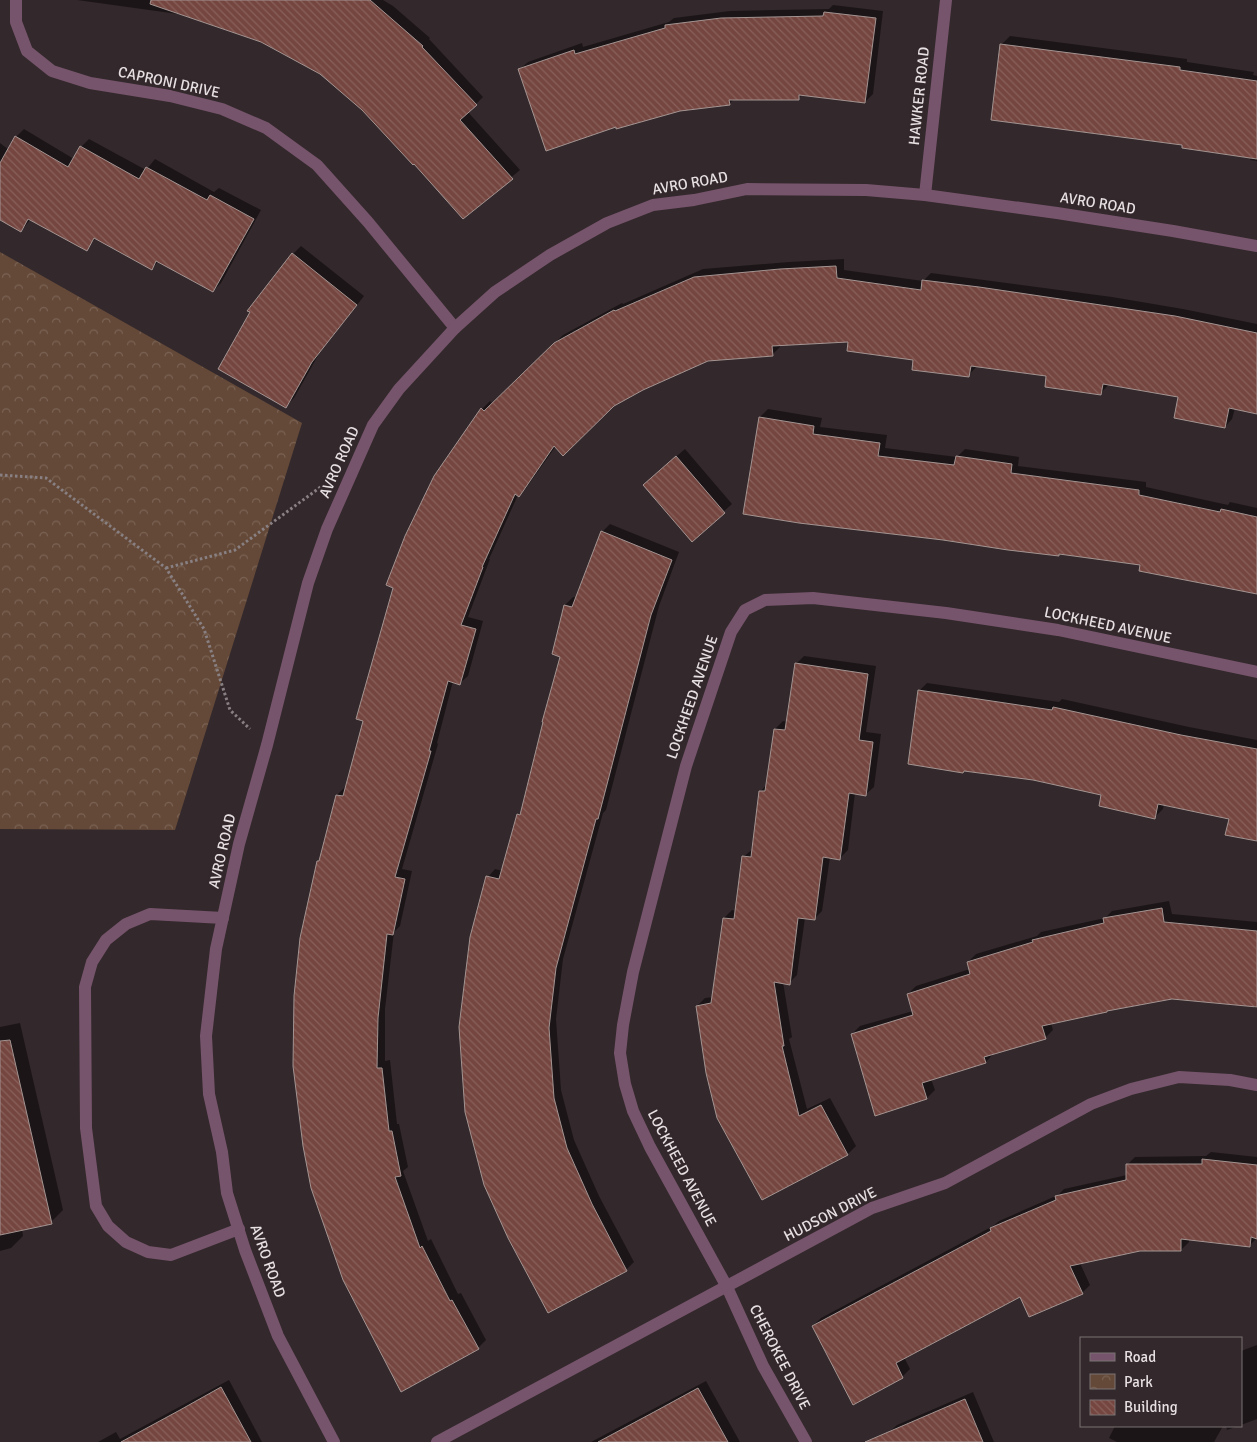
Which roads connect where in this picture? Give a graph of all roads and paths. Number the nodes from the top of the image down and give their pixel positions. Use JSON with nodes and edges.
{"nodes":[{"id":1,"x":16,"y":0,"type":"edge"},
{"id":2,"x":946,"y":0,"type":"edge"},
{"id":3,"x":925,"y":195,"type":"junction"},
{"id":4,"x":1257,"y":246,"type":"edge"},
{"id":5,"x":455,"y":328,"type":"junction"},
{"id":6,"x":0,"y":475,"type":"edge"},
{"id":7,"x":326,"y":482,"type":"dead end"},
{"id":8,"x":166,"y":568,"type":"junction"},
{"id":9,"x":1257,"y":672,"type":"edge"},
{"id":10,"x":267,"y":745,"type":"junction"},
{"id":11,"x":223,"y":918,"type":"junction"},
{"id":12,"x":1257,"y":1086,"type":"edge"},
{"id":13,"x":239,"y":1229,"type":"junction"},
{"id":14,"x":727,"y":1287,"type":"junction"},
{"id":15,"x":334,"y":1442,"type":"edge"},
{"id":16,"x":437,"y":1442,"type":"edge"},
{"id":17,"x":806,"y":1442,"type":"edge"}],
"edges":[{"from":1,"to":5,"type":"street","name":"CAPRONI DRIVE"},
{"from":2,"to":3,"type":"street","name":"HAWKER ROAD"},
{"from":3,"to":4,"type":"street","name":"AVRO ROAD"},
{"from":3,"to":5,"type":"street","name":"AVRO ROAD"},
{"from":5,"to":10,"type":"street","name":"AVRO ROAD"},
{"from":6,"to":8,"type":"path"},
{"from":7,"to":8,"type":"path"},
{"from":8,"to":10,"type":"path"},
{"from":9,"to":14,"type":"street","name":"LOCKHEED AVENUE"},
{"from":10,"to":11,"type":"street","name":"AVRO ROAD"},
{"from":11,"to":13,"type":"street","name":"AVRO ROAD"},
{"from":11,"to":13,"type":"street"},
{"from":12,"to":14,"type":"street","name":"HUDSON DRIVE"},
{"from":13,"to":15,"type":"street","name":"AVRO ROAD"},
{"from":14,"to":16,"type":"street","name":"HUDSON DRIVE"},
{"from":14,"to":17,"type":"street","name":"CHEROKEE DRIVE"}]}
